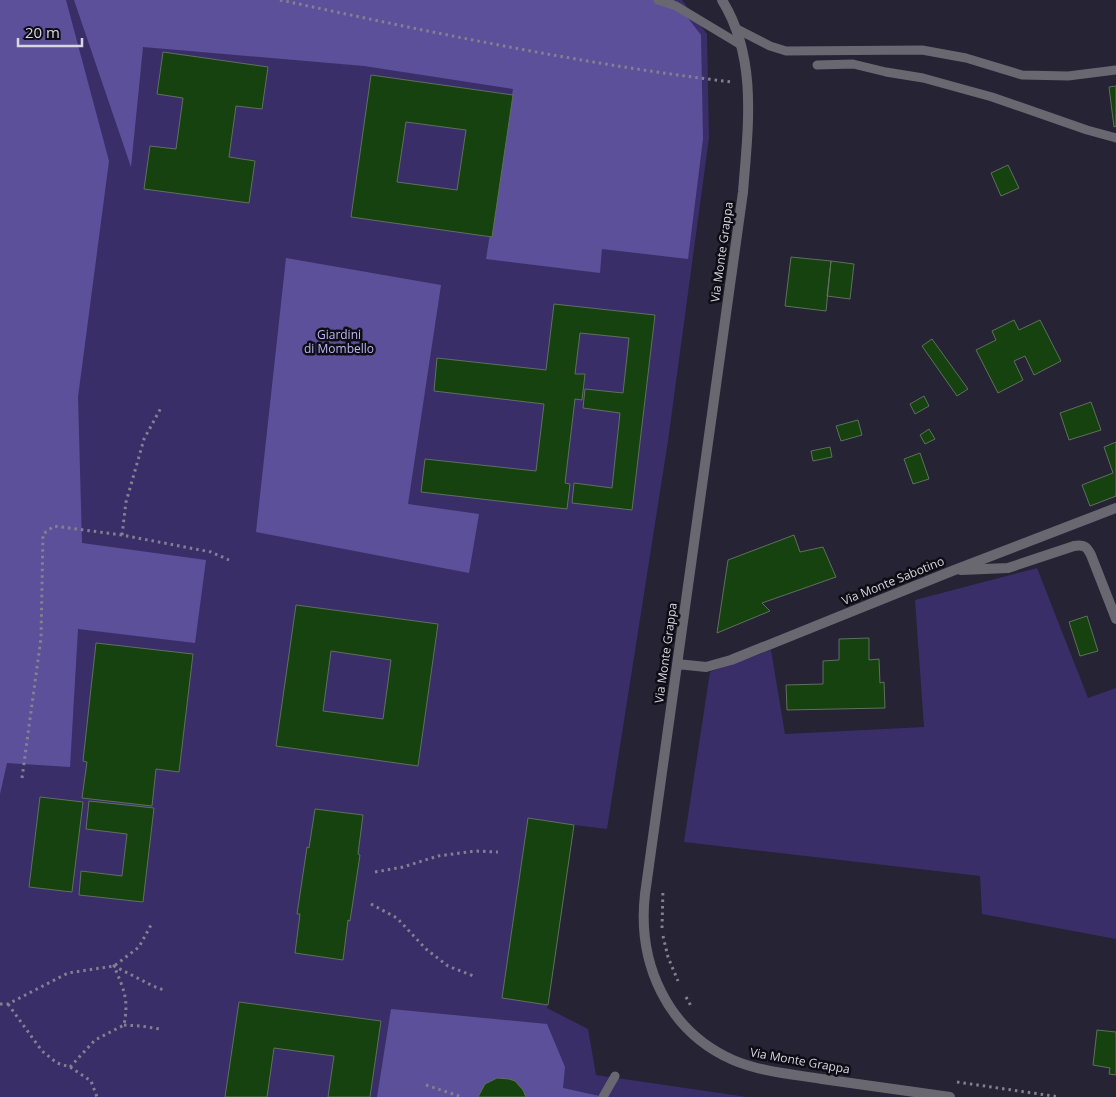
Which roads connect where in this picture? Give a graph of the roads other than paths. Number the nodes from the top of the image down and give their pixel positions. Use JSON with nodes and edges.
{"nodes":[{"id":1,"x":658,"y":0,"type":"edge"},
{"id":2,"x":722,"y":0,"type":"edge"},
{"id":3,"x":735,"y":28,"type":"junction"},
{"id":4,"x":741,"y":45,"type":"junction"},
{"id":5,"x":817,"y":65,"type":"dead end"},
{"id":6,"x":1116,"y":70,"type":"edge"},
{"id":7,"x":1116,"y":138,"type":"edge"},
{"id":8,"x":1116,"y":508,"type":"edge"},
{"id":9,"x":952,"y":571,"type":"junction"},
{"id":10,"x":1116,"y":619,"type":"edge"},
{"id":11,"x":677,"y":664,"type":"junction"},
{"id":12,"x":615,"y":1076,"type":"dead end"},
{"id":13,"x":603,"y":1097,"type":"edge"},
{"id":14,"x":950,"y":1097,"type":"edge"}],
"edges":[{"from":1,"to":4,"type":"lane"},
{"from":2,"to":3,"type":"street","name":"Via Monte Grappa"},
{"from":3,"to":4,"type":"street","name":"Via Monte Grappa"},
{"from":3,"to":6,"type":"lane"},
{"from":4,"to":11,"type":"street","name":"Via Monte Grappa"},
{"from":5,"to":7,"type":"lane"},
{"from":8,"to":9,"type":"street","name":"Via Monte Sabotino"},
{"from":9,"to":10,"type":"street"},
{"from":9,"to":11,"type":"street","name":"Via Monte Sabotino"},
{"from":11,"to":14,"type":"street","name":"Via Monte Grappa"},
{"from":12,"to":13,"type":"lane"}]}
